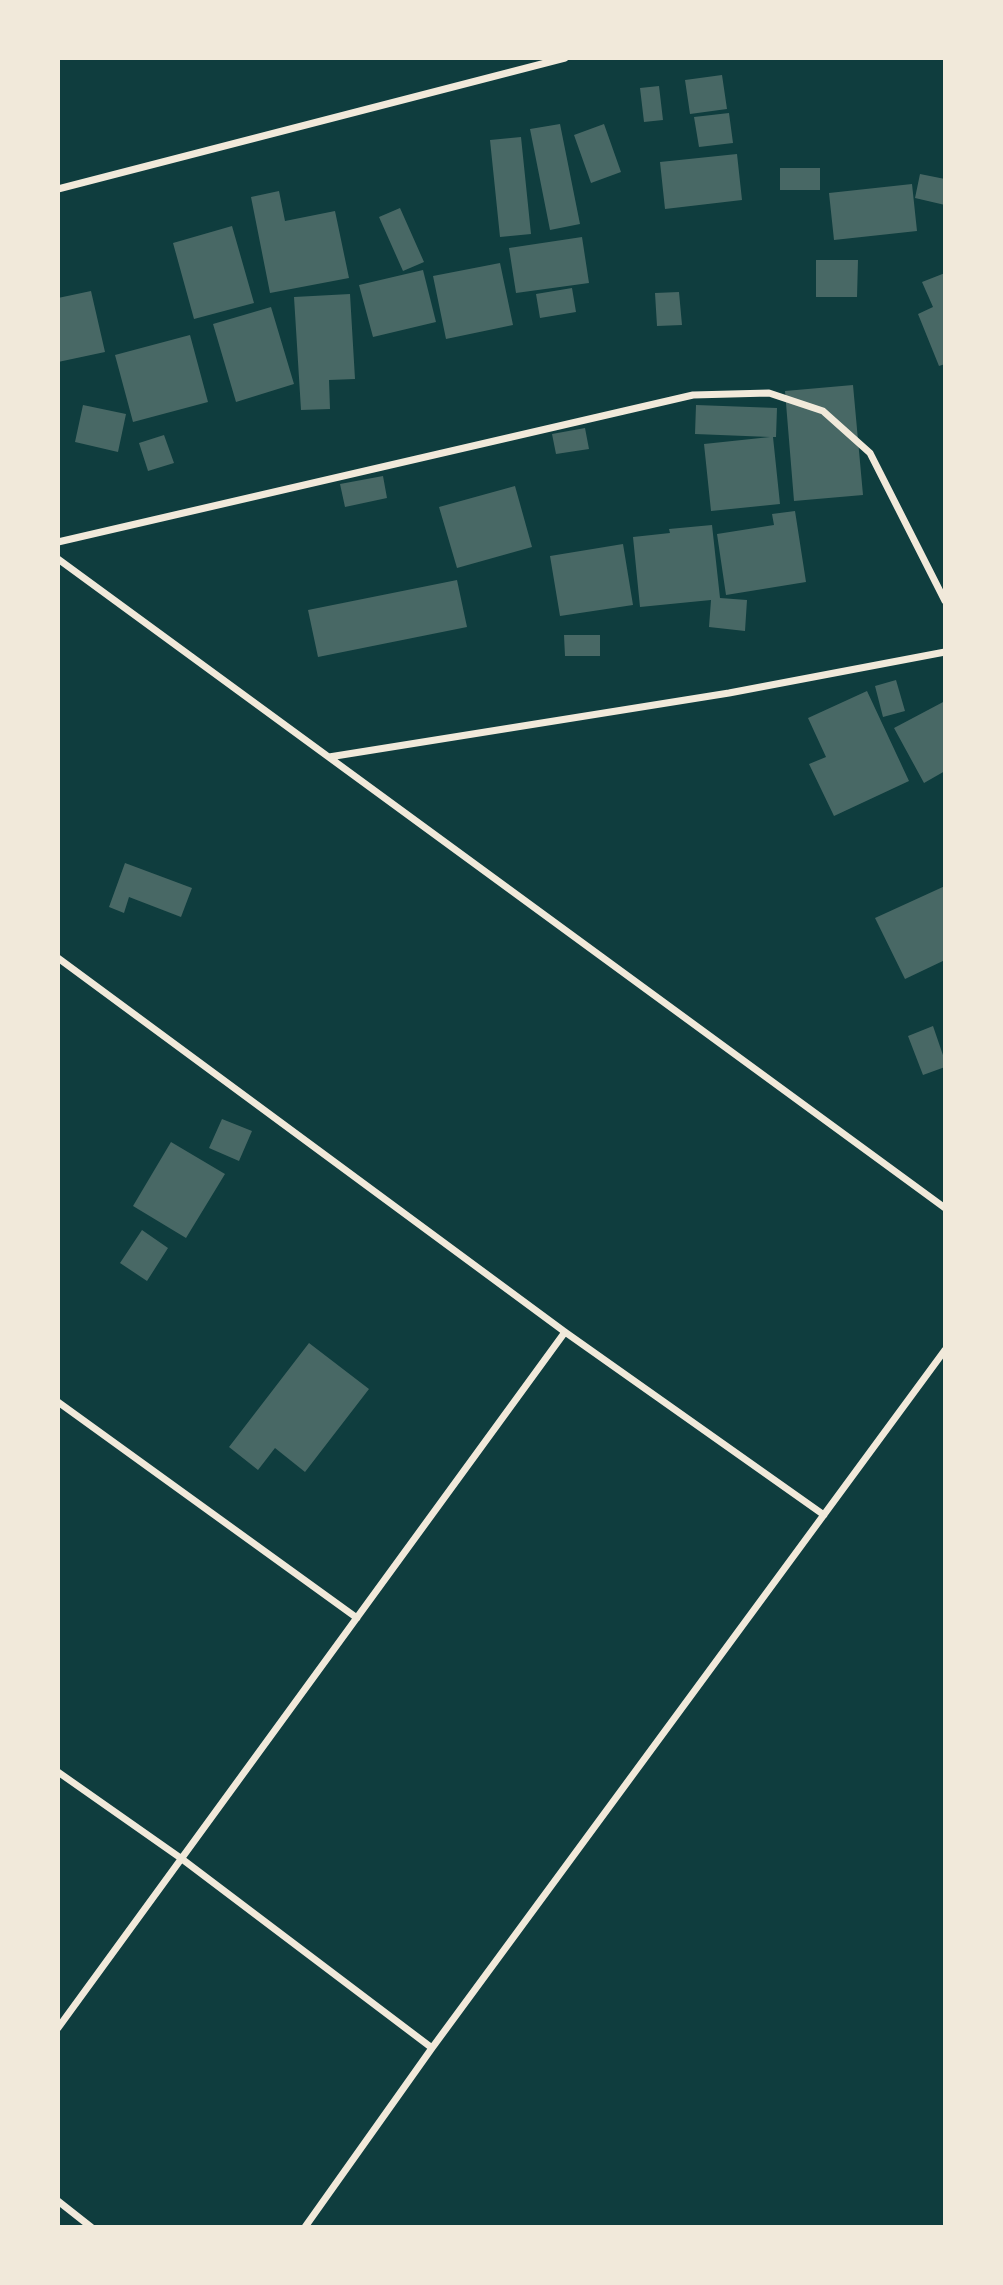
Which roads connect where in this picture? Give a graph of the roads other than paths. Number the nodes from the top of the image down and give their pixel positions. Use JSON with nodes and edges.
{"nodes":[{"id":1,"x":565,"y":58,"type":"edge"},
{"id":2,"x":58,"y":189,"type":"edge"},
{"id":3,"x":58,"y":542,"type":"edge"},
{"id":4,"x":58,"y":559,"type":"edge"},
{"id":5,"x":945,"y":600,"type":"edge"},
{"id":6,"x":945,"y":652,"type":"edge"},
{"id":7,"x":329,"y":757,"type":"junction"},
{"id":8,"x":58,"y":958,"type":"edge"},
{"id":9,"x":945,"y":1208,"type":"edge"},
{"id":10,"x":565,"y":1332,"type":"junction"},
{"id":11,"x":945,"y":1350,"type":"edge"},
{"id":12,"x":58,"y":1402,"type":"edge"},
{"id":13,"x":824,"y":1516,"type":"junction"},
{"id":14,"x":357,"y":1618,"type":"junction"},
{"id":15,"x":58,"y":1772,"type":"edge"},
{"id":16,"x":182,"y":1859,"type":"junction"},
{"id":17,"x":58,"y":2028,"type":"edge"},
{"id":18,"x":432,"y":2048,"type":"junction"},
{"id":19,"x":58,"y":2201,"type":"edge"},
{"id":20,"x":91,"y":2227,"type":"edge"},
{"id":21,"x":305,"y":2227,"type":"edge"}],
"edges":[{"from":1,"to":2,"type":"street"},
{"from":3,"to":5,"type":"street"},
{"from":4,"to":7,"type":"street"},
{"from":6,"to":7,"type":"street"},
{"from":7,"to":9,"type":"street"},
{"from":8,"to":10,"type":"street"},
{"from":10,"to":13,"type":"street"},
{"from":10,"to":14,"type":"street"},
{"from":11,"to":13,"type":"street"},
{"from":12,"to":14,"type":"street"},
{"from":13,"to":18,"type":"street"},
{"from":14,"to":16,"type":"street"},
{"from":15,"to":16,"type":"street"},
{"from":16,"to":17,"type":"street"},
{"from":16,"to":18,"type":"street"},
{"from":18,"to":21,"type":"street"},
{"from":19,"to":20,"type":"street"}]}
